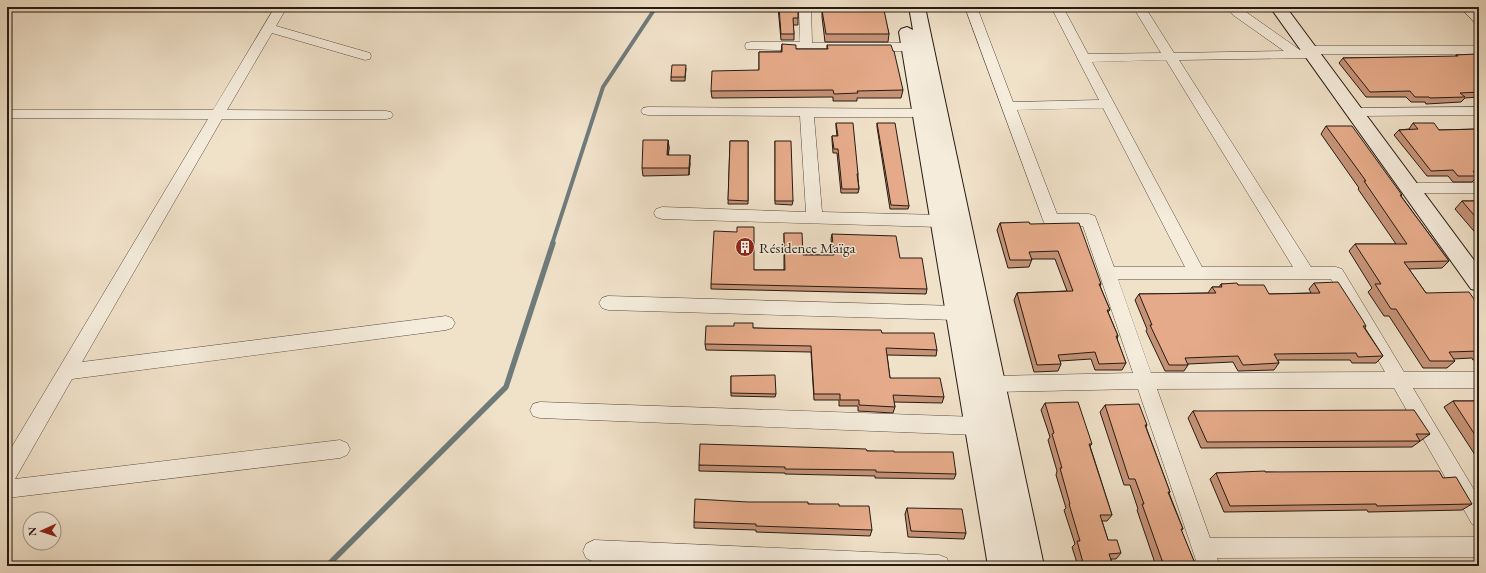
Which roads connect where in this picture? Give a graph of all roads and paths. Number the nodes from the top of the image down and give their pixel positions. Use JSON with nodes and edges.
{"nodes":[{"id":1,"x":281,"y":7,"type":"edge"},
{"id":2,"x":805,"y":7,"type":"edge"},
{"id":3,"x":902,"y":7,"type":"edge"},
{"id":4,"x":917,"y":7,"type":"edge"},
{"id":5,"x":971,"y":7,"type":"edge"},
{"id":6,"x":1057,"y":7,"type":"edge"},
{"id":7,"x":1139,"y":7,"type":"edge"},
{"id":8,"x":1233,"y":7,"type":"edge"},
{"id":9,"x":1278,"y":7,"type":"edge"},
{"id":10,"x":1466,"y":7,"type":"edge"},
{"id":11,"x":1479,"y":20,"type":"edge"},
{"id":12,"x":269,"y":28,"type":"junction"},
{"id":13,"x":752,"y":46,"type":"dead end"},
{"id":14,"x":806,"y":47,"type":"junction"},
{"id":15,"x":910,"y":47,"type":"junction"},
{"id":16,"x":1479,"y":50,"type":"edge"},
{"id":17,"x":1306,"y":52,"type":"junction"},
{"id":18,"x":365,"y":56,"type":"dead end"},
{"id":19,"x":1170,"y":56,"type":"junction"},
{"id":20,"x":1084,"y":58,"type":"junction"},
{"id":21,"x":1108,"y":104,"type":"junction"},
{"id":22,"x":1008,"y":106,"type":"junction"},
{"id":23,"x":648,"y":111,"type":"dead end"},
{"id":24,"x":1479,"y":111,"type":"edge"},
{"id":25,"x":807,"y":112,"type":"junction"},
{"id":26,"x":1355,"y":112,"type":"junction"},
{"id":27,"x":930,"y":113,"type":"junction"},
{"id":28,"x":7,"y":114,"type":"edge"},
{"id":29,"x":218,"y":114,"type":"junction"},
{"id":30,"x":386,"y":115,"type":"dead end"},
{"id":31,"x":1409,"y":188,"type":"junction"},
{"id":32,"x":1479,"y":188,"type":"edge"},
{"id":33,"x":662,"y":213,"type":"dead end"},
{"id":34,"x":814,"y":217,"type":"junction"},
{"id":35,"x":940,"y":221,"type":"junction"},
{"id":36,"x":1107,"y":273,"type":"junction"},
{"id":37,"x":1197,"y":273,"type":"junction"},
{"id":38,"x":1306,"y":273,"type":"junction"},
{"id":39,"x":1479,"y":283,"type":"edge"},
{"id":40,"x":608,"y":303,"type":"dead end"},
{"id":41,"x":957,"y":313,"type":"junction"},
{"id":42,"x":446,"y":323,"type":"dead end"},
{"id":43,"x":67,"y":372,"type":"junction"},
{"id":44,"x":1479,"y":380,"type":"edge"},
{"id":45,"x":1145,"y":381,"type":"junction"},
{"id":46,"x":1399,"y":381,"type":"junction"},
{"id":47,"x":993,"y":384,"type":"junction"},
{"id":48,"x":540,"y":410,"type":"dead end"},
{"id":49,"x":977,"y":426,"type":"junction"},
{"id":50,"x":340,"y":449,"type":"dead end"},
{"id":51,"x":7,"y":473,"type":"edge"},
{"id":52,"x":7,"y":489,"type":"edge"},
{"id":53,"x":1479,"y":517,"type":"edge"},
{"id":54,"x":1479,"y":547,"type":"edge"},
{"id":55,"x":594,"y":551,"type":"dead end"},
{"id":56,"x":1206,"y":557,"type":"edge"},
{"id":57,"x":939,"y":566,"type":"edge"},
{"id":58,"x":1002,"y":566,"type":"edge"},
{"id":59,"x":1030,"y":566,"type":"edge"}],
"edges":[{"from":1,"to":12,"type":"street"},
{"from":2,"to":14,"type":"street"},
{"from":3,"to":15,"type":"street"},
{"from":4,"to":27,"type":"street"},
{"from":5,"to":22,"type":"street"},
{"from":6,"to":20,"type":"street"},
{"from":7,"to":19,"type":"street"},
{"from":8,"to":17,"type":"street"},
{"from":9,"to":17,"type":"street"},
{"from":10,"to":11,"type":"street"},
{"from":12,"to":18,"type":"street"},
{"from":12,"to":29,"type":"street"},
{"from":13,"to":14,"type":"street"},
{"from":14,"to":15,"type":"street"},
{"from":15,"to":27,"type":"street"},
{"from":16,"to":17,"type":"street"},
{"from":17,"to":19,"type":"street"},
{"from":17,"to":26,"type":"street"},
{"from":19,"to":20,"type":"street"},
{"from":19,"to":38,"type":"street"},
{"from":20,"to":21,"type":"street"},
{"from":21,"to":22,"type":"street"},
{"from":21,"to":37,"type":"street"},
{"from":22,"to":36,"type":"street"},
{"from":23,"to":25,"type":"street"},
{"from":24,"to":26,"type":"street"},
{"from":25,"to":27,"type":"street"},
{"from":25,"to":34,"type":"street"},
{"from":26,"to":31,"type":"street"},
{"from":27,"to":35,"type":"street"},
{"from":27,"to":47,"type":"street"},
{"from":28,"to":29,"type":"street"},
{"from":29,"to":30,"type":"street"},
{"from":29,"to":43,"type":"street"},
{"from":31,"to":32,"type":"street"},
{"from":31,"to":39,"type":"street"},
{"from":33,"to":34,"type":"street"},
{"from":34,"to":35,"type":"street"},
{"from":35,"to":41,"type":"street"},
{"from":36,"to":37,"type":"street"},
{"from":36,"to":45,"type":"street"},
{"from":37,"to":38,"type":"street"},
{"from":38,"to":46,"type":"street"},
{"from":40,"to":41,"type":"street"},
{"from":41,"to":49,"type":"street"},
{"from":42,"to":43,"type":"street"},
{"from":43,"to":51,"type":"street"},
{"from":44,"to":46,"type":"street"},
{"from":45,"to":46,"type":"street"},
{"from":45,"to":47,"type":"street"},
{"from":45,"to":56,"type":"street"},
{"from":46,"to":53,"type":"street"},
{"from":47,"to":59,"type":"street"},
{"from":48,"to":49,"type":"street"},
{"from":49,"to":58,"type":"street"},
{"from":50,"to":52,"type":"street"},
{"from":54,"to":56,"type":"street"},
{"from":55,"to":57,"type":"street"}]}
